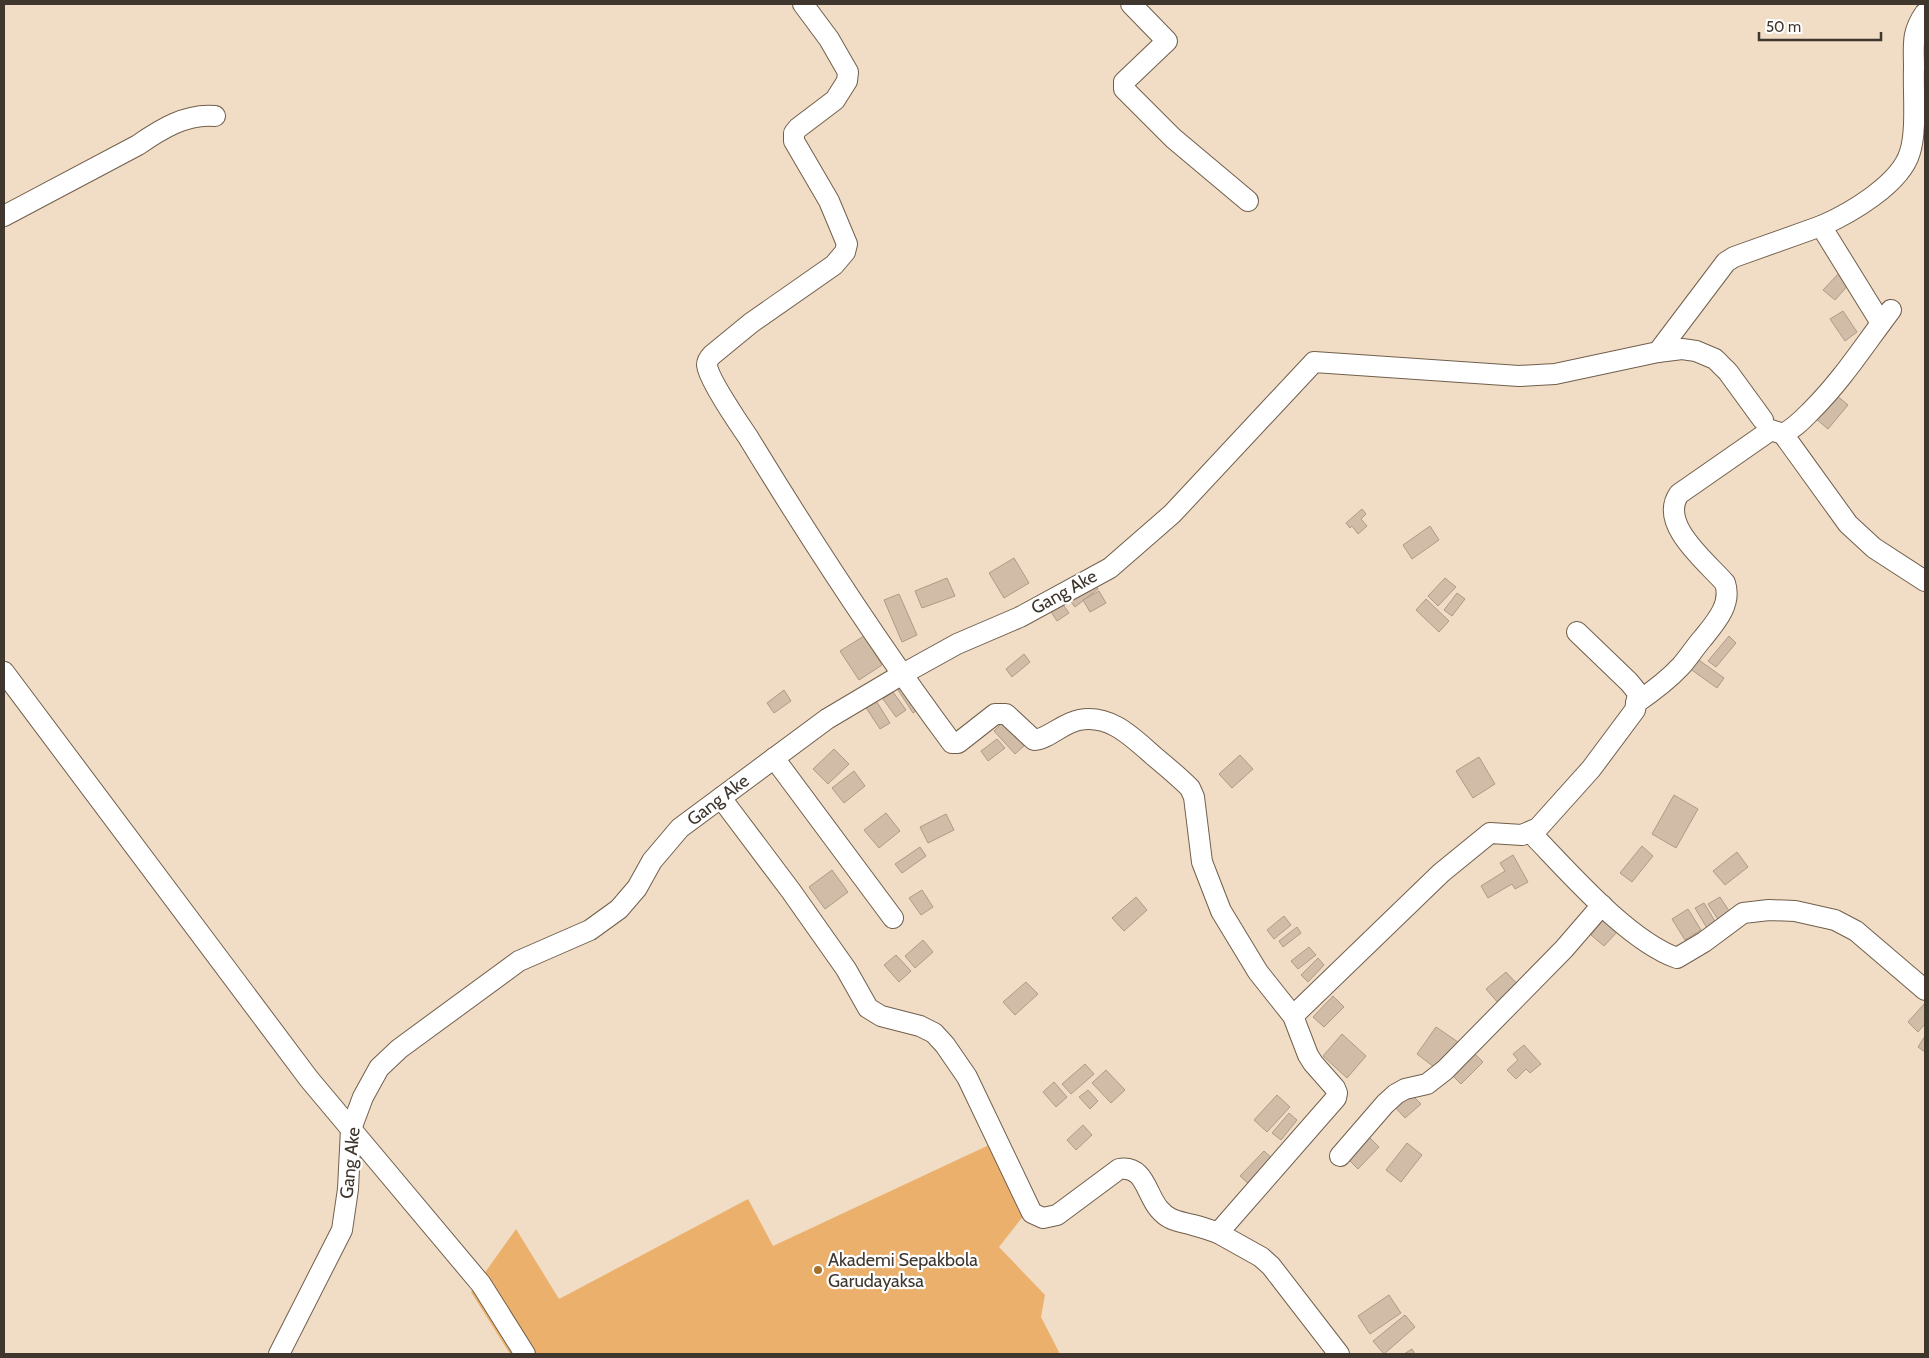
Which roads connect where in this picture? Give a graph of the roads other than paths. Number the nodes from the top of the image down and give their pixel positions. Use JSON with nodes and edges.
{"nodes":[{"id":1,"x":803,"y":4,"type":"edge"},
{"id":2,"x":1131,"y":4,"type":"edge"},
{"id":3,"x":1925,"y":14,"type":"edge"},
{"id":4,"x":215,"y":116,"type":"dead end"},
{"id":5,"x":1248,"y":201,"type":"dead end"},
{"id":6,"x":4,"y":216,"type":"edge"},
{"id":7,"x":1821,"y":226,"type":"junction"},
{"id":8,"x":1658,"y":352,"type":"junction"},
{"id":9,"x":1764,"y":420,"type":"dead end"},
{"id":10,"x":1783,"y":434,"type":"junction"},
{"id":11,"x":1925,"y":581,"type":"edge"},
{"id":12,"x":1577,"y":632,"type":"dead end"},
{"id":13,"x":4,"y":672,"type":"edge"},
{"id":14,"x":901,"y":675,"type":"junction"},
{"id":15,"x":1636,"y":704,"type":"junction"},
{"id":16,"x":774,"y":758,"type":"junction"},
{"id":17,"x":721,"y":798,"type":"junction"},
{"id":18,"x":1530,"y":832,"type":"junction"},
{"id":19,"x":1602,"y":905,"type":"junction"},
{"id":20,"x":893,"y":918,"type":"dead end"},
{"id":21,"x":1925,"y":990,"type":"edge"},
{"id":22,"x":1293,"y":1016,"type":"junction"},
{"id":23,"x":351,"y":1128,"type":"junction"},
{"id":24,"x":1340,"y":1156,"type":"dead end"},
{"id":25,"x":1218,"y":1233,"type":"junction"},
{"id":26,"x":279,"y":1354,"type":"edge"},
{"id":27,"x":526,"y":1354,"type":"edge"},
{"id":28,"x":1338,"y":1354,"type":"edge"}],
"edges":[{"from":1,"to":14,"type":"street"},
{"from":2,"to":5,"type":"street"},
{"from":3,"to":7,"type":"street"},
{"from":4,"to":6,"type":"street"},
{"from":7,"to":8,"type":"street"},
{"from":7,"to":10,"type":"street"},
{"from":8,"to":9,"type":"street"},
{"from":8,"to":14,"type":"street","name":"Gang Ake"},
{"from":10,"to":11,"type":"street"},
{"from":10,"to":15,"type":"street"},
{"from":12,"to":15,"type":"street"},
{"from":13,"to":23,"type":"street"},
{"from":14,"to":16,"type":"street","name":"Gang Ake"},
{"from":14,"to":22,"type":"street"},
{"from":15,"to":18,"type":"street"},
{"from":16,"to":17,"type":"street","name":"Gang Ake"},
{"from":16,"to":20,"type":"street"},
{"from":17,"to":23,"type":"street","name":"Gang Ake"},
{"from":17,"to":25,"type":"street"},
{"from":18,"to":19,"type":"street"},
{"from":18,"to":22,"type":"street"},
{"from":19,"to":21,"type":"street"},
{"from":19,"to":24,"type":"street"},
{"from":22,"to":25,"type":"street"},
{"from":23,"to":26,"type":"street","name":"Gang Ake"},
{"from":23,"to":27,"type":"street"},
{"from":25,"to":28,"type":"street"}]}
